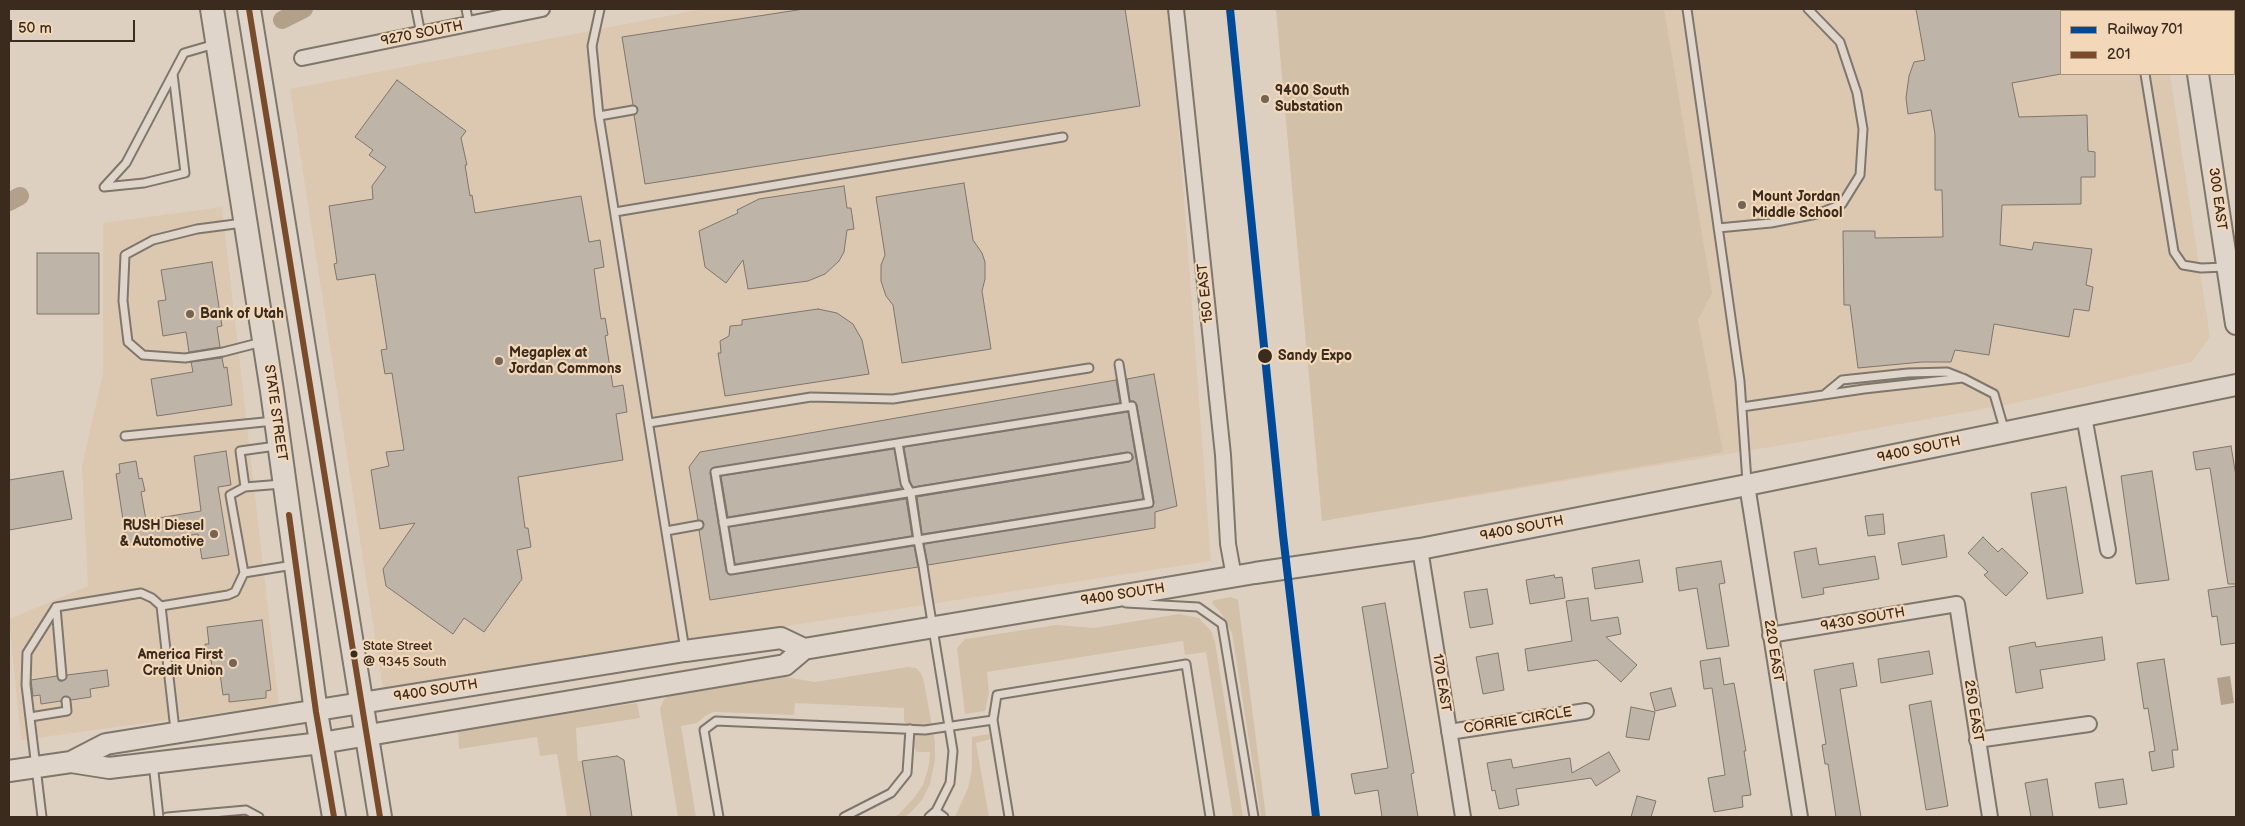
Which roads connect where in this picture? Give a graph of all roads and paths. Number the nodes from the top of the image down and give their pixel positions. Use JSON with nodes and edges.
{"nodes":[{"id":1,"x":212,"y":9,"type":"edge"},
{"id":2,"x":250,"y":9,"type":"edge"},
{"id":3,"x":416,"y":9,"type":"edge"},
{"id":4,"x":466,"y":9,"type":"edge"},
{"id":5,"x":542,"y":9,"type":"edge"},
{"id":6,"x":600,"y":9,"type":"edge"},
{"id":7,"x":1176,"y":9,"type":"edge"},
{"id":8,"x":1687,"y":9,"type":"edge"},
{"id":9,"x":1808,"y":9,"type":"edge"},
{"id":10,"x":469,"y":24,"type":"junction"},
{"id":11,"x":421,"y":34,"type":"junction"},
{"id":12,"x":218,"y":43,"type":"junction"},
{"id":13,"x":302,"y":58,"type":"dead end"},
{"id":14,"x":173,"y":74,"type":"junction"},
{"id":15,"x":2144,"y":75,"type":"edge"},
{"id":16,"x":2198,"y":75,"type":"edge"},
{"id":17,"x":633,"y":110,"type":"dead end"},
{"id":18,"x":600,"y":116,"type":"junction"},
{"id":19,"x":1063,"y":137,"type":"dead end"},
{"id":20,"x":615,"y":212,"type":"junction"},
{"id":21,"x":246,"y":222,"type":"junction"},
{"id":22,"x":1718,"y":228,"type":"junction"},
{"id":23,"x":2227,"y":267,"type":"junction"},
{"id":24,"x":2236,"y":324,"type":"edge"},
{"id":25,"x":264,"y":342,"type":"junction"},
{"id":26,"x":1119,"y":364,"type":"dead end"},
{"id":27,"x":1089,"y":368,"type":"dead end"},
{"id":28,"x":1962,"y":378,"type":"junction"},
{"id":29,"x":2236,"y":385,"type":"edge"},
{"id":30,"x":1824,"y":395,"type":"junction"},
{"id":31,"x":1126,"y":407,"type":"junction"},
{"id":32,"x":1742,"y":407,"type":"junction"},
{"id":33,"x":2084,"y":416,"type":"junction"},
{"id":34,"x":276,"y":421,"type":"junction"},
{"id":35,"x":648,"y":423,"type":"junction"},
{"id":36,"x":2006,"y":432,"type":"junction"},
{"id":37,"x":125,"y":436,"type":"dead end"},
{"id":38,"x":898,"y":443,"type":"junction"},
{"id":39,"x":279,"y":446,"type":"junction"},
{"id":40,"x":1128,"y":457,"type":"dead end"},
{"id":41,"x":284,"y":483,"type":"junction"},
{"id":42,"x":1747,"y":485,"type":"junction"},
{"id":43,"x":245,"y":487,"type":"junction"},
{"id":44,"x":911,"y":494,"type":"junction"},
{"id":45,"x":723,"y":523,"type":"junction"},
{"id":46,"x":698,"y":525,"type":"dead end"},
{"id":47,"x":666,"y":531,"type":"junction"},
{"id":48,"x":918,"y":540,"type":"junction"},
{"id":49,"x":1420,"y":549,"type":"junction"},
{"id":50,"x":2108,"y":550,"type":"dead end"},
{"id":51,"x":296,"y":565,"type":"junction"},
{"id":52,"x":244,"y":573,"type":"junction"},
{"id":53,"x":1234,"y":577,"type":"junction"},
{"id":54,"x":1088,"y":601,"type":"junction"},
{"id":55,"x":1957,"y":604,"type":"joint"},
{"id":56,"x":160,"y":606,"type":"junction"},
{"id":57,"x":56,"y":607,"type":"junction"},
{"id":58,"x":932,"y":626,"type":"junction"},
{"id":59,"x":1770,"y":635,"type":"junction"},
{"id":60,"x":804,"y":648,"type":"junction"},
{"id":61,"x":685,"y":651,"type":"junction"},
{"id":62,"x":62,"y":676,"type":"dead end"},
{"id":63,"x":66,"y":701,"type":"dead end"},
{"id":64,"x":363,"y":703,"type":"junction"},
{"id":65,"x":1586,"y":711,"type":"dead end"},
{"id":66,"x":316,"y":712,"type":"junction"},
{"id":67,"x":30,"y":717,"type":"junction"},
{"id":68,"x":992,"y":720,"type":"junction"},
{"id":69,"x":2090,"y":724,"type":"dead end"},
{"id":70,"x":949,"y":726,"type":"junction"},
{"id":71,"x":910,"y":729,"type":"junction"},
{"id":72,"x":1449,"y":732,"type":"junction"},
{"id":73,"x":176,"y":733,"type":"junction"},
{"id":74,"x":367,"y":734,"type":"junction"},
{"id":75,"x":1977,"y":740,"type":"junction"},
{"id":76,"x":321,"y":742,"type":"junction"},
{"id":77,"x":71,"y":762,"type":"junction"},
{"id":78,"x":152,"y":763,"type":"junction"},
{"id":79,"x":36,"y":768,"type":"junction"},
{"id":80,"x":9,"y":771,"type":"edge"},
{"id":81,"x":936,"y":811,"type":"junction"},
{"id":82,"x":211,"y":815,"type":"edge"},
{"id":83,"x":42,"y":817,"type":"edge"},
{"id":84,"x":159,"y":817,"type":"edge"},
{"id":85,"x":167,"y":817,"type":"edge"},
{"id":86,"x":259,"y":817,"type":"edge"},
{"id":87,"x":334,"y":817,"type":"edge"},
{"id":88,"x":380,"y":817,"type":"edge"},
{"id":89,"x":719,"y":817,"type":"edge"},
{"id":90,"x":844,"y":817,"type":"edge"},
{"id":91,"x":929,"y":817,"type":"edge"},
{"id":92,"x":944,"y":817,"type":"edge"},
{"id":93,"x":1008,"y":817,"type":"edge"},
{"id":94,"x":1210,"y":817,"type":"edge"},
{"id":95,"x":1254,"y":817,"type":"edge"},
{"id":96,"x":1463,"y":817,"type":"edge"},
{"id":97,"x":1800,"y":817,"type":"edge"},
{"id":98,"x":1990,"y":817,"type":"edge"}],
"edges":[{"from":1,"to":12,"type":"main road","name":"STATE STREET"},
{"from":2,"to":64,"type":"main road"},
{"from":3,"to":11,"type":"lane"},
{"from":4,"to":10,"type":"lane"},
{"from":5,"to":10,"type":"street","name":"9270 SOUTH"},
{"from":6,"to":18,"type":"lane"},
{"from":7,"to":53,"type":"street","name":"150 EAST"},
{"from":8,"to":22,"type":"lane"},
{"from":9,"to":22,"type":"lane"},
{"from":10,"to":11,"type":"street","name":"9270 SOUTH"},
{"from":11,"to":13,"type":"street","name":"9270 SOUTH"},
{"from":12,"to":14,"type":"lane"},
{"from":12,"to":21,"type":"main road","name":"STATE STREET"},
{"from":14,"to":14,"type":"lane"},
{"from":15,"to":23,"type":"lane"},
{"from":16,"to":23,"type":"street","name":"300 EAST"},
{"from":17,"to":18,"type":"lane"},
{"from":18,"to":20,"type":"lane"},
{"from":19,"to":20,"type":"lane"},
{"from":20,"to":35,"type":"lane"},
{"from":21,"to":25,"type":"main road","name":"STATE STREET"},
{"from":21,"to":25,"type":"lane"},
{"from":22,"to":32,"type":"lane"},
{"from":23,"to":24,"type":"street","name":"300 EAST"},
{"from":25,"to":34,"type":"main road","name":"STATE STREET"},
{"from":26,"to":31,"type":"lane"},
{"from":27,"to":35,"type":"lane"},
{"from":28,"to":30,"type":"lane"},
{"from":28,"to":30,"type":"lane"},
{"from":28,"to":36,"type":"lane"},
{"from":29,"to":33,"type":"street","name":"9400 SOUTH"},
{"from":30,"to":32,"type":"lane"},
{"from":31,"to":38,"type":"lane"},
{"from":31,"to":48,"type":"lane"},
{"from":32,"to":42,"type":"lane"},
{"from":33,"to":36,"type":"street","name":"9400 SOUTH"},
{"from":33,"to":50,"type":"street"},
{"from":34,"to":37,"type":"lane"},
{"from":34,"to":39,"type":"main road","name":"STATE STREET"},
{"from":35,"to":47,"type":"lane"},
{"from":36,"to":42,"type":"street","name":"9400 SOUTH"},
{"from":38,"to":44,"type":"lane"},
{"from":38,"to":45,"type":"lane"},
{"from":39,"to":41,"type":"main road","name":"STATE STREET"},
{"from":39,"to":43,"type":"lane"},
{"from":40,"to":44,"type":"lane"},
{"from":41,"to":43,"type":"lane"},
{"from":41,"to":51,"type":"main road","name":"STATE STREET"},
{"from":42,"to":49,"type":"street","name":"9400 SOUTH"},
{"from":42,"to":59,"type":"street","name":"220 EAST"},
{"from":43,"to":52,"type":"lane"},
{"from":44,"to":45,"type":"lane"},
{"from":44,"to":48,"type":"lane"},
{"from":45,"to":48,"type":"lane"},
{"from":46,"to":47,"type":"lane"},
{"from":47,"to":61,"type":"lane"},
{"from":48,"to":58,"type":"lane"},
{"from":49,"to":53,"type":"street","name":"9400 SOUTH"},
{"from":49,"to":72,"type":"street","name":"170 EAST"},
{"from":51,"to":52,"type":"lane"},
{"from":51,"to":66,"type":"main road","name":"STATE STREET"},
{"from":52,"to":56,"type":"lane"},
{"from":53,"to":54,"type":"street","name":"9400 SOUTH"},
{"from":54,"to":58,"type":"street","name":"9400 SOUTH"},
{"from":54,"to":95,"type":"lane"},
{"from":55,"to":59,"type":"street","name":"9430 SOUTH"},
{"from":55,"to":75,"type":"street","name":"250 EAST"},
{"from":56,"to":57,"type":"lane"},
{"from":56,"to":73,"type":"lane"},
{"from":57,"to":62,"type":"lane"},
{"from":57,"to":67,"type":"lane"},
{"from":58,"to":60,"type":"street","name":"9400 SOUTH"},
{"from":58,"to":70,"type":"lane"},
{"from":59,"to":97,"type":"street","name":"220 EAST"},
{"from":60,"to":61,"type":"street","name":"9400 SOUTH"},
{"from":60,"to":74,"type":"street","name":"9400 SOUTH"},
{"from":61,"to":64,"type":"street","name":"9400 SOUTH"},
{"from":63,"to":67,"type":"lane"},
{"from":64,"to":66,"type":"street","name":"9400 SOUTH"},
{"from":64,"to":74,"type":"main road"},
{"from":65,"to":72,"type":"street","name":"CORRIE CIRCLE"},
{"from":66,"to":73,"type":"street","name":"9400 SOUTH"},
{"from":66,"to":76,"type":"main road","name":"STATE STREET"},
{"from":67,"to":79,"type":"lane"},
{"from":68,"to":70,"type":"lane"},
{"from":68,"to":93,"type":"lane"},
{"from":68,"to":94,"type":"lane"},
{"from":69,"to":75,"type":"street"},
{"from":70,"to":71,"type":"lane"},
{"from":70,"to":81,"type":"lane"},
{"from":71,"to":89,"type":"lane"},
{"from":71,"to":90,"type":"lane"},
{"from":72,"to":96,"type":"street","name":"170 EAST"},
{"from":73,"to":77,"type":"street","name":"9400 SOUTH"},
{"from":74,"to":76,"type":"street","name":"9400 SOUTH"},
{"from":74,"to":88,"type":"main road"},
{"from":75,"to":98,"type":"street","name":"250 EAST"},
{"from":76,"to":78,"type":"street","name":"9400 SOUTH"},
{"from":76,"to":87,"type":"main road","name":"STATE STREET"},
{"from":77,"to":78,"type":"street","name":"9400 SOUTH"},
{"from":77,"to":79,"type":"street","name":"9400 SOUTH"},
{"from":78,"to":84,"type":"lane"},
{"from":79,"to":80,"type":"street","name":"9400 SOUTH"},
{"from":79,"to":83,"type":"lane"},
{"from":81,"to":91,"type":"lane"},
{"from":81,"to":92,"type":"lane"},
{"from":82,"to":85,"type":"lane"},
{"from":82,"to":86,"type":"lane"}]}
